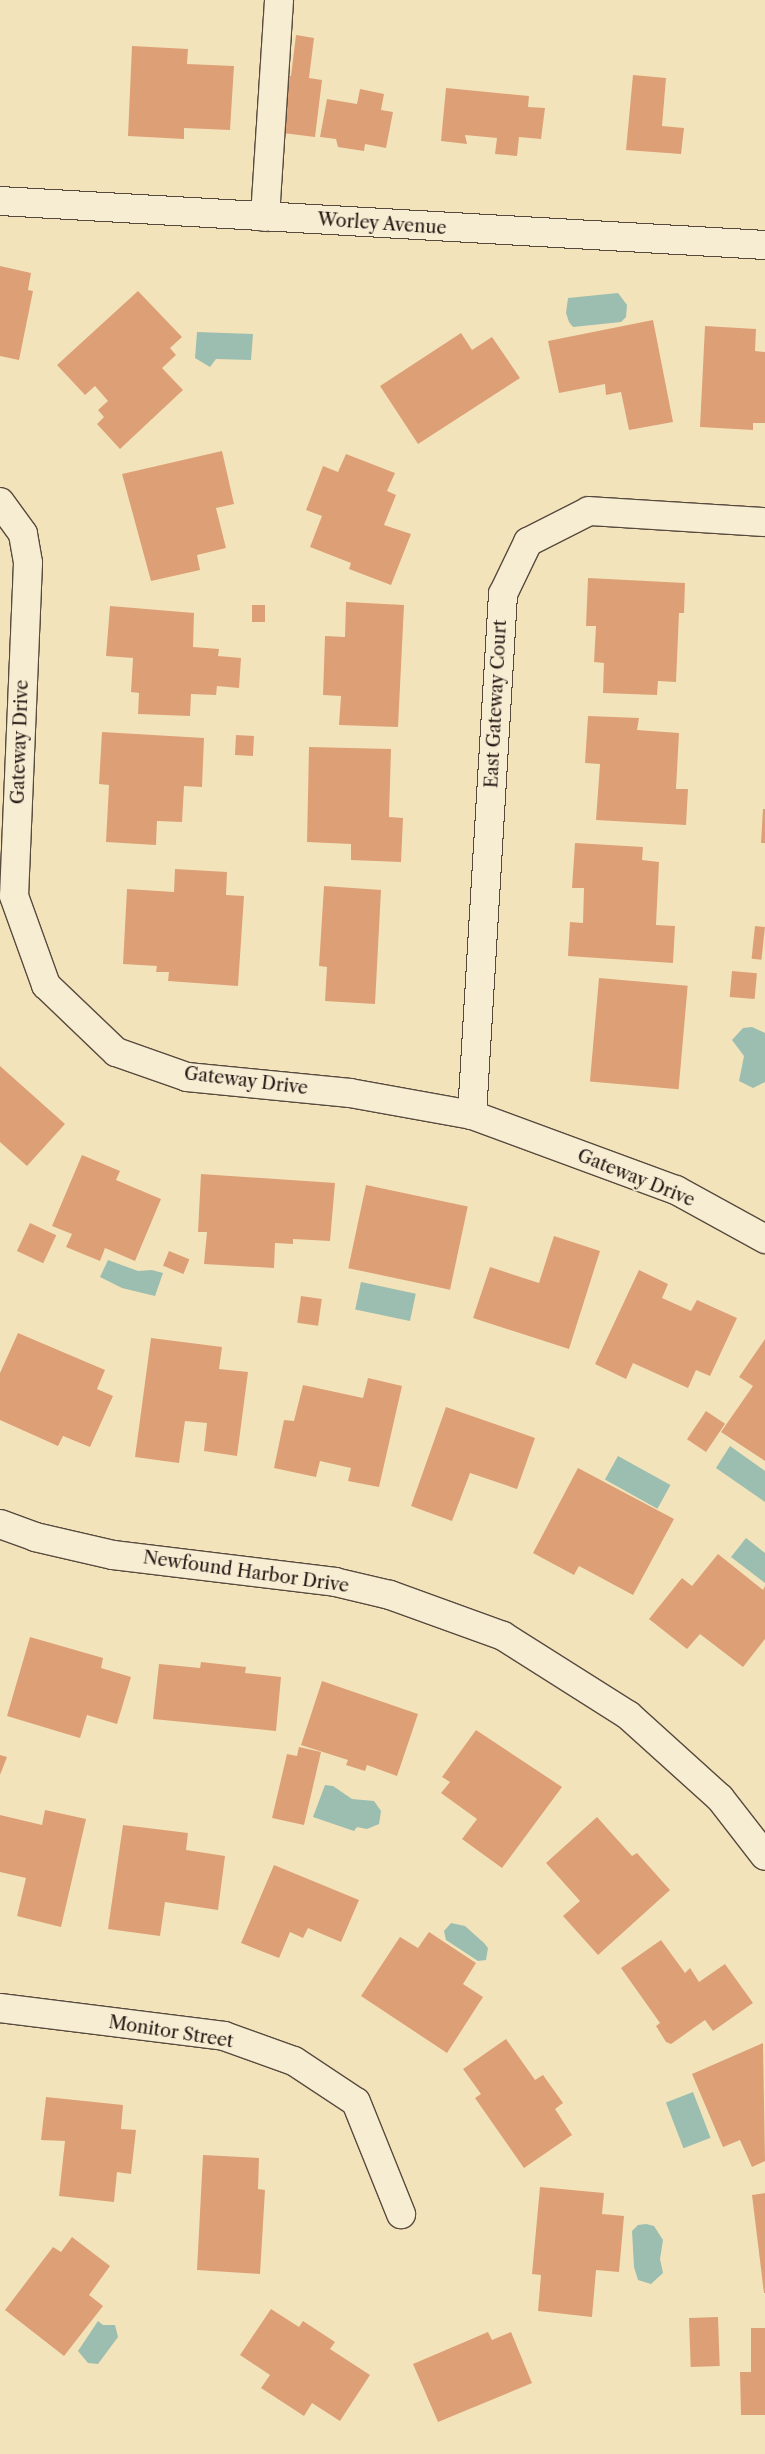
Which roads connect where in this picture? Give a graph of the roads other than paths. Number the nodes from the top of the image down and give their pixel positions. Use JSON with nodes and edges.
{"nodes":[{"id":1,"x":279,"y":0,"type":"edge"},
{"id":2,"x":0,"y":201,"type":"edge"},
{"id":3,"x":265,"y":217,"type":"junction"},
{"id":4,"x":765,"y":245,"type":"edge"},
{"id":5,"x":0,"y":502,"type":"edge"},
{"id":6,"x":765,"y":522,"type":"edge"},
{"id":7,"x":472,"y":1115,"type":"junction"},
{"id":8,"x":765,"y":1239,"type":"edge"},
{"id":9,"x":0,"y":1524,"type":"edge"},
{"id":10,"x":765,"y":1856,"type":"edge"},
{"id":11,"x":0,"y":2008,"type":"edge"},
{"id":12,"x":401,"y":2214,"type":"dead end"}],
"edges":[{"from":1,"to":3,"type":"street"},
{"from":2,"to":3,"type":"street","name":"Worley Avenue"},
{"from":3,"to":4,"type":"street","name":"Worley Avenue"},
{"from":5,"to":7,"type":"street","name":"Gateway Drive"},
{"from":6,"to":7,"type":"street","name":"East Gateway Court"},
{"from":7,"to":8,"type":"street","name":"Gateway Drive"},
{"from":9,"to":10,"type":"street","name":"Newfound Harbor Drive"},
{"from":11,"to":12,"type":"street","name":"Monitor Street"}]}
